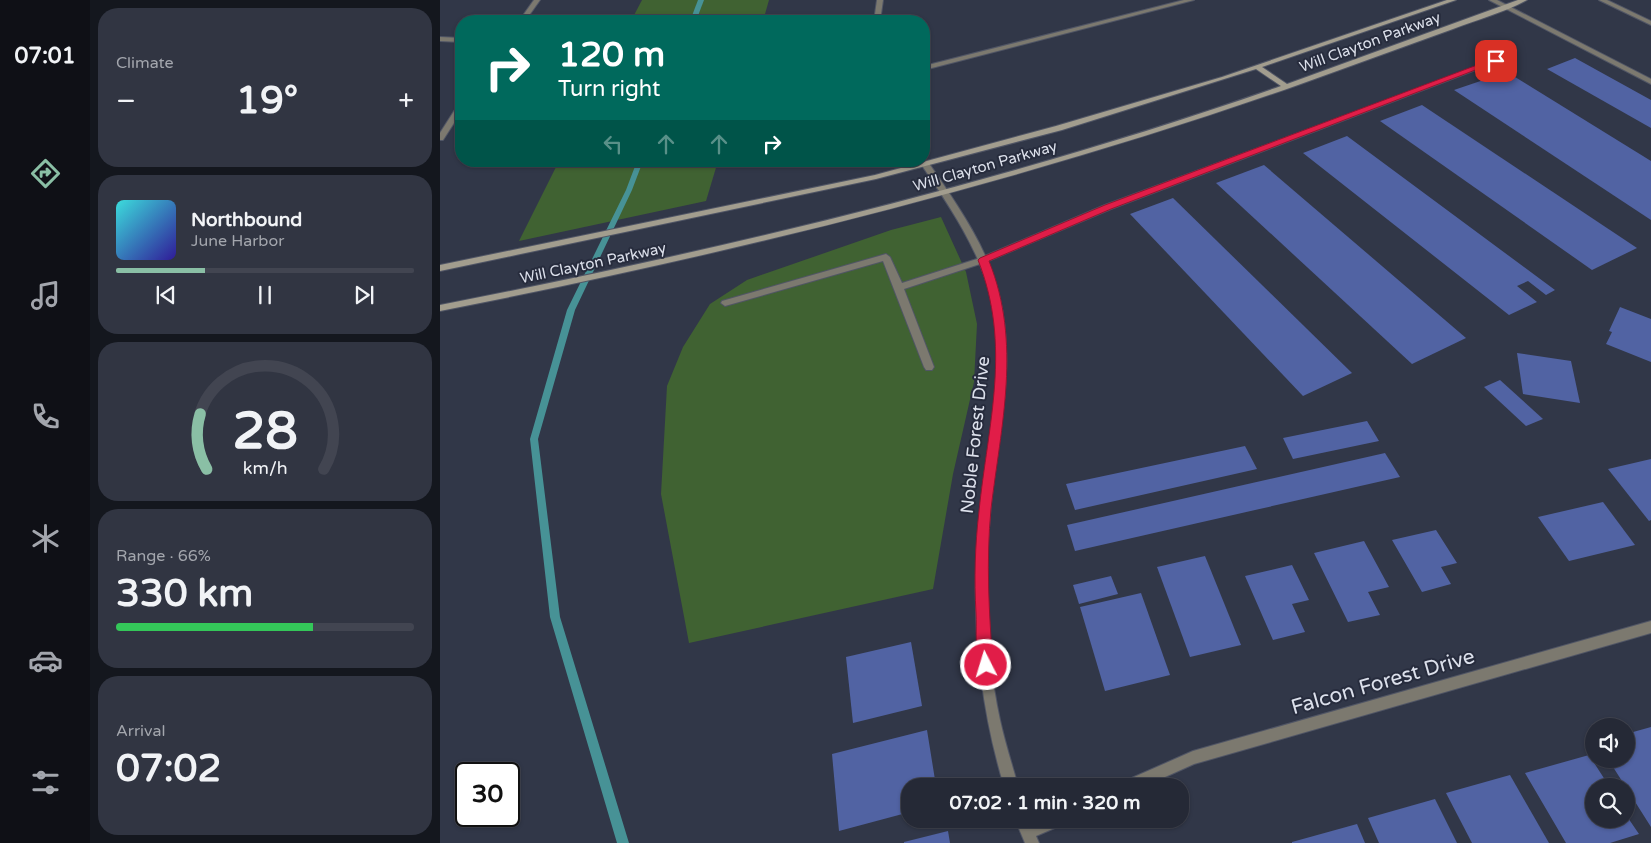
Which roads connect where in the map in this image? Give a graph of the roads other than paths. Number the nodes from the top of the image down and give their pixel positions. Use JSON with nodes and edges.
{"nodes":[{"id":1,"x":537,"y":0,"type":"edge"},
{"id":2,"x":880,"y":0,"type":"edge"},
{"id":3,"x":1191,"y":0,"type":"edge"},
{"id":4,"x":1453,"y":0,"type":"edge"},
{"id":5,"x":1492,"y":0,"type":"edge"},
{"id":6,"x":1524,"y":0,"type":"edge"},
{"id":7,"x":1602,"y":0,"type":"edge"},
{"id":8,"x":1506,"y":7,"type":"junction"},
{"id":9,"x":526,"y":15,"type":"edge"},
{"id":10,"x":878,"y":15,"type":"edge"},
{"id":11,"x":1651,"y":23,"type":"edge"},
{"id":12,"x":440,"y":39,"type":"edge"},
{"id":13,"x":455,"y":40,"type":"edge"},
{"id":14,"x":1496,"y":61,"type":"dead end"},
{"id":15,"x":930,"y":66,"type":"edge"},
{"id":16,"x":1257,"y":67,"type":"junction"},
{"id":17,"x":1651,"y":82,"type":"edge"},
{"id":18,"x":1287,"y":87,"type":"junction"},
{"id":19,"x":455,"y":116,"type":"edge"},
{"id":20,"x":440,"y":138,"type":"edge"},
{"id":21,"x":930,"y":163,"type":"edge"},
{"id":22,"x":913,"y":167,"type":"edge"},
{"id":23,"x":927,"y":167,"type":"edge"},
{"id":24,"x":944,"y":192,"type":"junction"},
{"id":25,"x":983,"y":260,"type":"junction"},
{"id":26,"x":440,"y":268,"type":"edge"},
{"id":27,"x":899,"y":287,"type":"junction"},
{"id":28,"x":725,"y":303,"type":"dead end"},
{"id":29,"x":440,"y":308,"type":"edge"},
{"id":30,"x":929,"y":367,"type":"dead end"},
{"id":31,"x":1651,"y":627,"type":"edge"},
{"id":32,"x":1009,"y":778,"type":"edge"},
{"id":33,"x":1148,"y":778,"type":"edge"},
{"id":34,"x":1045,"y":828,"type":"edge"},
{"id":35,"x":1029,"y":838,"type":"edge"}],
"edges":[{"from":1,"to":9,"type":"street"},
{"from":2,"to":10,"type":"street"},
{"from":3,"to":15,"type":"street"},
{"from":4,"to":16,"type":"main road","name":"Will Clayton Parkway"},
{"from":5,"to":8,"type":"street"},
{"from":6,"to":8,"type":"main road","name":"Will Clayton Parkway"},
{"from":7,"to":11,"type":"street"},
{"from":8,"to":17,"type":"street"},
{"from":8,"to":18,"type":"main road","name":"Will Clayton Parkway"},
{"from":12,"to":13,"type":"street"},
{"from":14,"to":25,"type":"street"},
{"from":16,"to":18,"type":"main road"},
{"from":16,"to":21,"type":"main road","name":"Will Clayton Parkway"},
{"from":18,"to":24,"type":"main road","name":"Will Clayton Parkway"},
{"from":19,"to":20,"type":"street"},
{"from":22,"to":26,"type":"main road","name":"Will Clayton Parkway"},
{"from":23,"to":24,"type":"street","name":"Noble Forest Drive"},
{"from":24,"to":25,"type":"street","name":"Noble Forest Drive"},
{"from":24,"to":29,"type":"main road","name":"Will Clayton Parkway"},
{"from":25,"to":27,"type":"street"},
{"from":25,"to":32,"type":"street","name":"Noble Forest Drive"},
{"from":27,"to":28,"type":"street"},
{"from":27,"to":30,"type":"street"},
{"from":31,"to":33,"type":"street","name":"Falcon Forest Drive"},
{"from":34,"to":35,"type":"street"}]}
